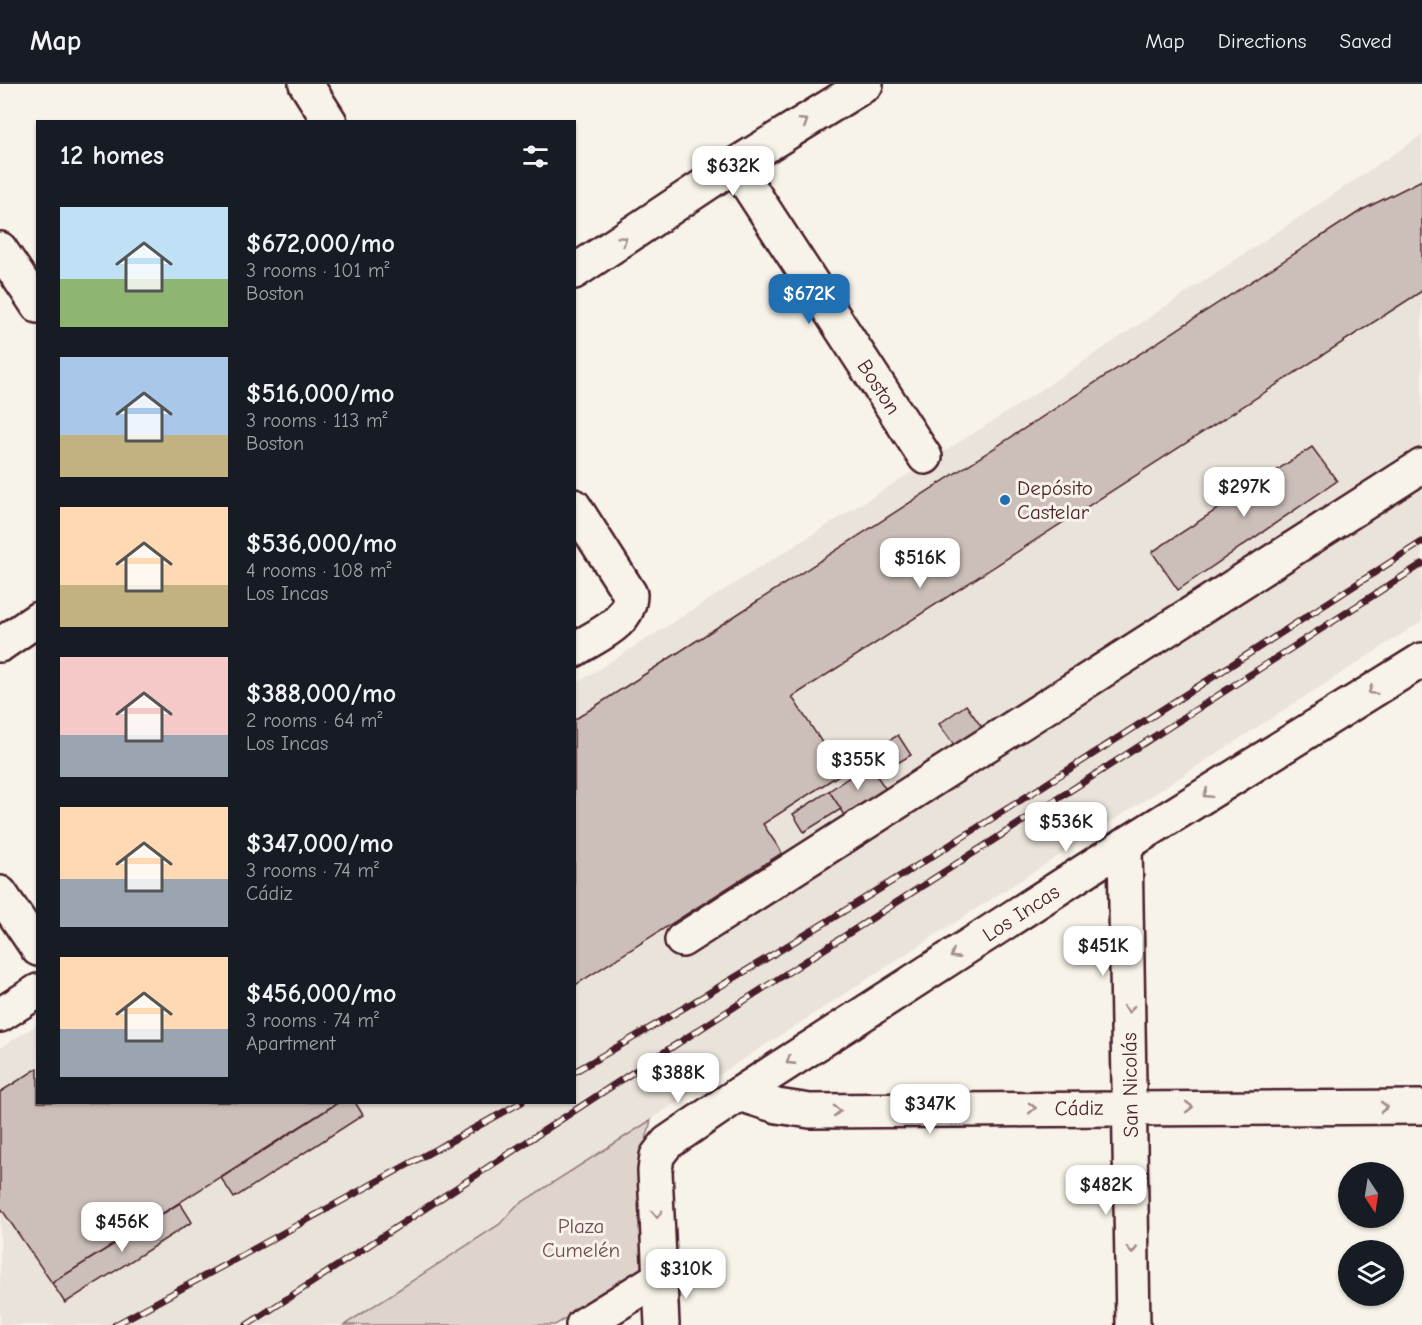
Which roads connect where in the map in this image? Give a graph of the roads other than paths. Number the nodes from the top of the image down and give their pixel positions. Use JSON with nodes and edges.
{"nodes":[{"id":1,"x":306,"y":84,"type":"edge"},
{"id":2,"x":866,"y":84,"type":"edge"},
{"id":3,"x":329,"y":120,"type":"edge"},
{"id":4,"x":735,"y":165,"type":"junction"},
{"id":5,"x":0,"y":249,"type":"edge"},
{"id":6,"x":576,"y":271,"type":"edge"},
{"id":7,"x":36,"y":303,"type":"edge"},
{"id":8,"x":926,"y":457,"type":"dead end"},
{"id":9,"x":1422,"y":466,"type":"edge"},
{"id":10,"x":576,"y":509,"type":"edge"},
{"id":11,"x":36,"y":621,"type":"edge"},
{"id":12,"x":0,"y":645,"type":"edge"},
{"id":13,"x":576,"y":649,"type":"edge"},
{"id":14,"x":1422,"y":660,"type":"edge"},
{"id":15,"x":1125,"y":845,"type":"junction"},
{"id":16,"x":0,"y":893,"type":"edge"},
{"id":17,"x":682,"y":940,"type":"dead end"},
{"id":18,"x":36,"y":946,"type":"edge"},
{"id":19,"x":36,"y":992,"type":"edge"},
{"id":20,"x":0,"y":1015,"type":"edge"},
{"id":21,"x":739,"y":1094,"type":"junction"},
{"id":22,"x":1131,"y":1107,"type":"junction"},
{"id":23,"x":1422,"y":1107,"type":"edge"},
{"id":24,"x":659,"y":1278,"type":"junction"},
{"id":25,"x":583,"y":1325,"type":"edge"},
{"id":26,"x":662,"y":1325,"type":"edge"},
{"id":27,"x":1133,"y":1325,"type":"edge"}],
"edges":[{"from":1,"to":3,"type":"street"},
{"from":4,"to":2,"type":"street","one_way":true},
{"from":6,"to":4,"type":"street","one_way":true},
{"from":4,"to":8,"type":"street","name":"Boston"},
{"from":5,"to":7,"type":"street"},
{"from":9,"to":17,"type":"street"},
{"from":10,"to":13,"type":"street"},
{"from":11,"to":12,"type":"street"},
{"from":14,"to":15,"type":"street","name":"Los Incas","one_way":true},
{"from":15,"to":21,"type":"street","name":"Los Incas","one_way":true},
{"from":15,"to":22,"type":"street","name":"San Nicolás","one_way":true},
{"from":16,"to":18,"type":"street"},
{"from":19,"to":20,"type":"street"},
{"from":21,"to":22,"type":"street","name":"Cádiz","one_way":true},
{"from":21,"to":24,"type":"street","name":"Los Incas","one_way":true},
{"from":22,"to":23,"type":"street","name":"Cádiz","one_way":true},
{"from":22,"to":27,"type":"street","name":"San Nicolás","one_way":true},
{"from":24,"to":25,"type":"street"},
{"from":24,"to":26,"type":"street"}]}
